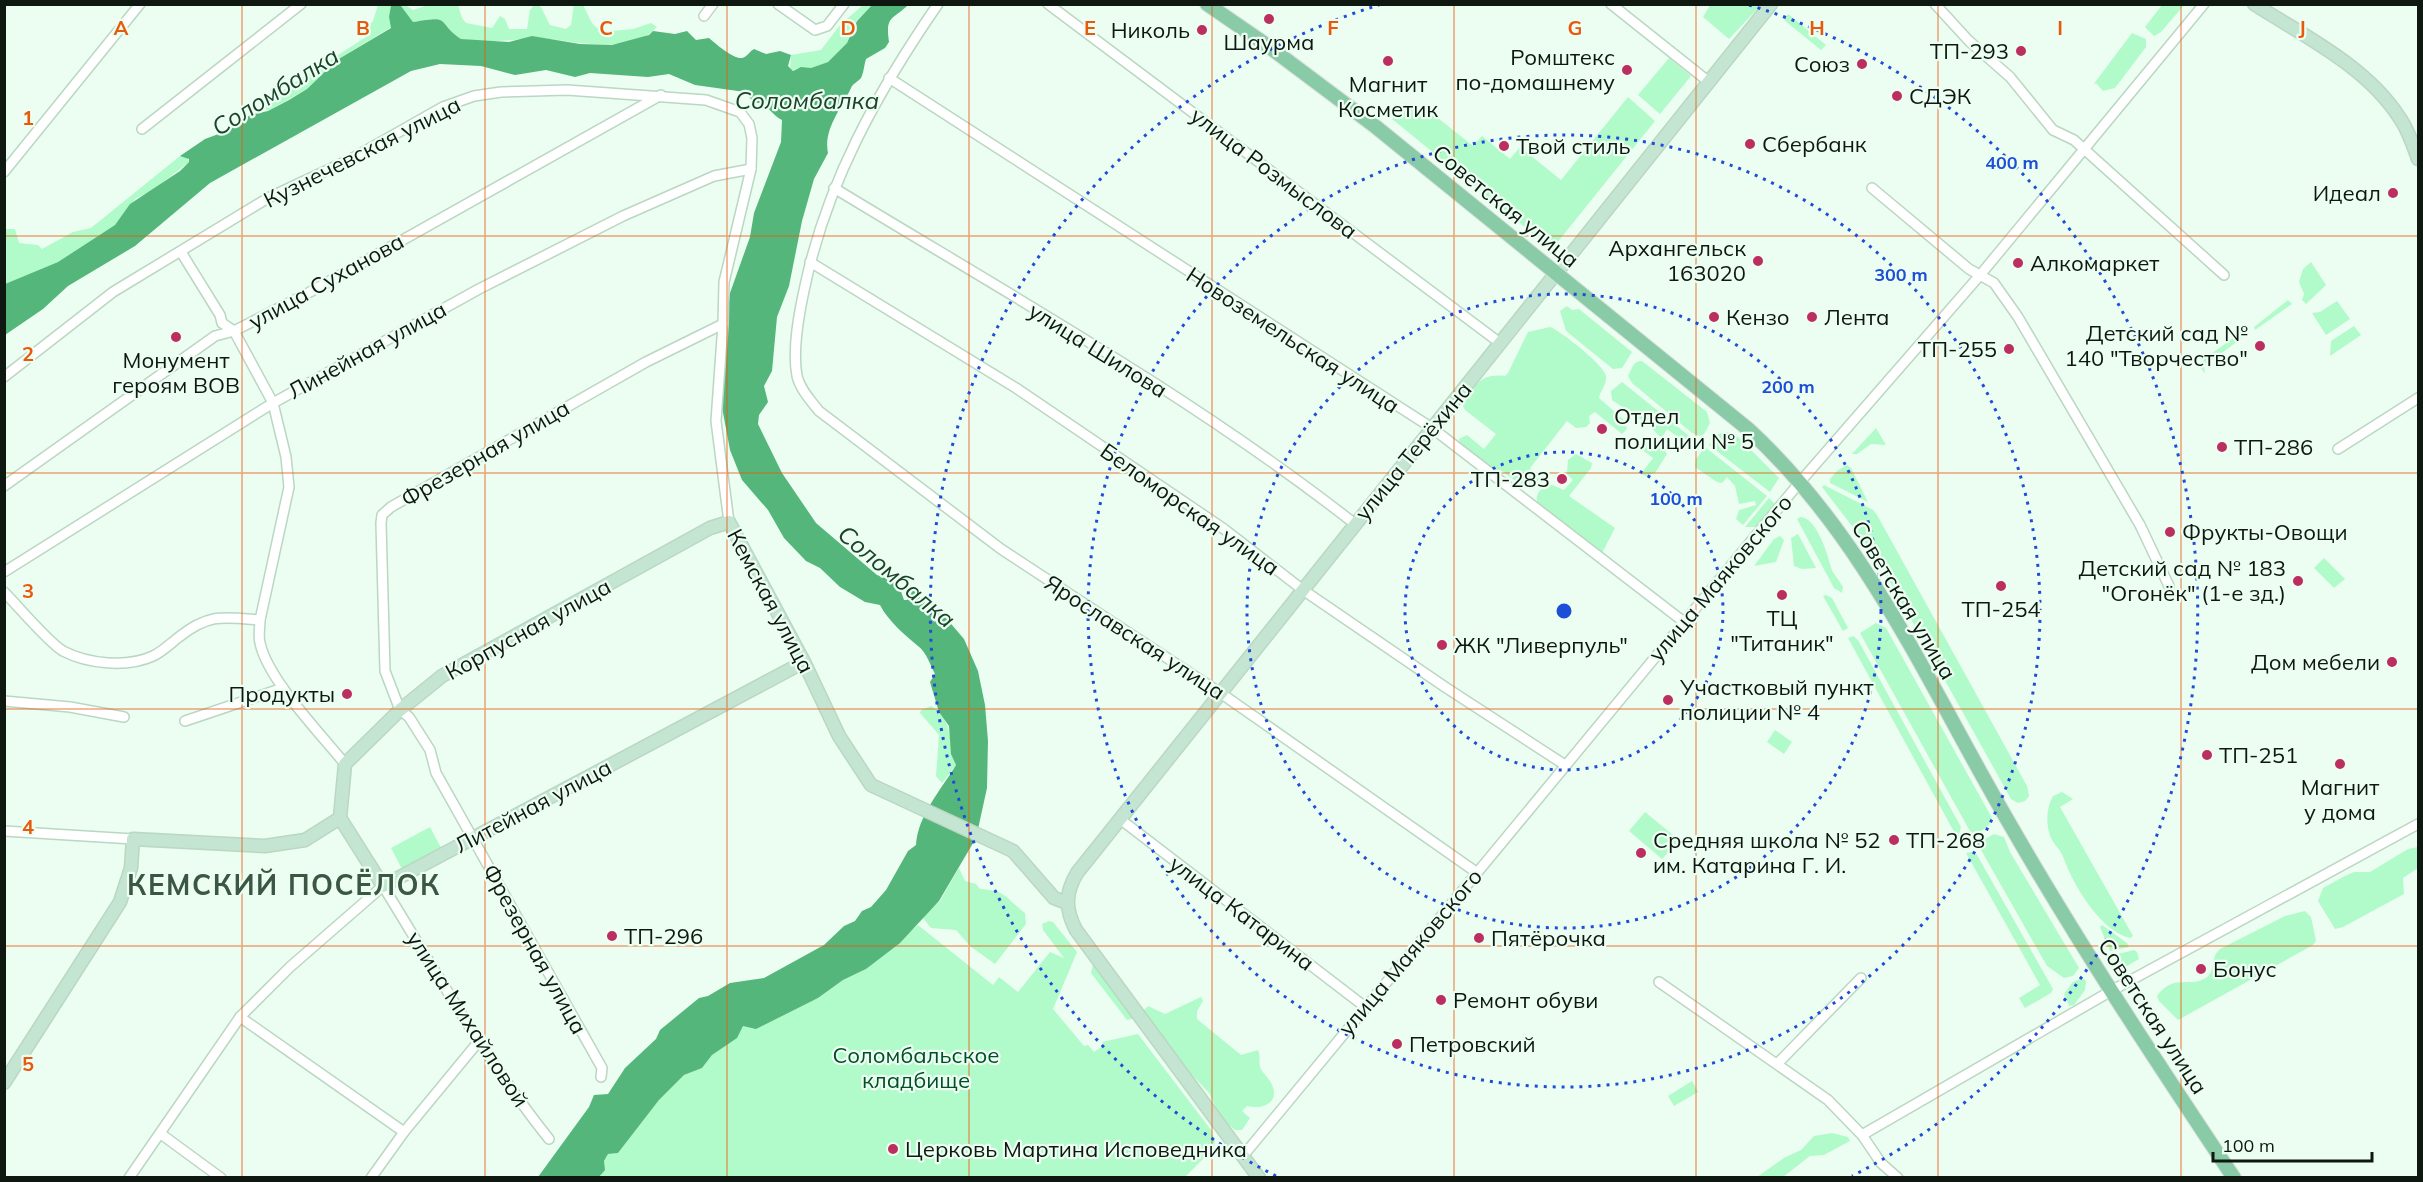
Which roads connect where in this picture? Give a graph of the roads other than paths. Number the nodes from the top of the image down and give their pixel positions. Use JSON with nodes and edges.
{"nodes":[{"id":1,"x":140,"y":4,"type":"edge"},
{"id":2,"x":301,"y":4,"type":"edge"},
{"id":3,"x":713,"y":4,"type":"edge"},
{"id":4,"x":778,"y":4,"type":"edge"},
{"id":5,"x":844,"y":4,"type":"edge"},
{"id":6,"x":938,"y":4,"type":"edge"},
{"id":7,"x":1048,"y":4,"type":"edge"},
{"id":8,"x":1207,"y":4,"type":"edge"},
{"id":9,"x":1611,"y":4,"type":"edge"},
{"id":10,"x":1771,"y":4,"type":"edge"},
{"id":11,"x":1935,"y":4,"type":"edge"},
{"id":12,"x":2204,"y":4,"type":"edge"},
{"id":13,"x":2254,"y":4,"type":"edge"},
{"id":14,"x":704,"y":16,"type":"dead end"},
{"id":15,"x":889,"y":78,"type":"junction"},
{"id":16,"x":1709,"y":82,"type":"junction"},
{"id":17,"x":661,"y":95,"type":"junction"},
{"id":18,"x":142,"y":129,"type":"dead end"},
{"id":19,"x":752,"y":138,"type":"joint"},
{"id":20,"x":2085,"y":149,"type":"junction"},
{"id":21,"x":2418,"y":159,"type":"edge"},
{"id":22,"x":751,"y":169,"type":"junction"},
{"id":23,"x":4,"y":172,"type":"edge"},
{"id":24,"x":834,"y":188,"type":"junction"},
{"id":25,"x":1872,"y":188,"type":"dead end"},
{"id":26,"x":181,"y":252,"type":"junction"},
{"id":27,"x":810,"y":262,"type":"junction"},
{"id":28,"x":1556,"y":273,"type":"junction"},
{"id":29,"x":1981,"y":274,"type":"junction"},
{"id":30,"x":2224,"y":275,"type":"dead end"},
{"id":31,"x":723,"y":324,"type":"junction"},
{"id":32,"x":234,"y":331,"type":"junction"},
{"id":33,"x":1500,"y":343,"type":"junction"},
{"id":34,"x":4,"y":376,"type":"edge"},
{"id":35,"x":2418,"y":398,"type":"edge"},
{"id":36,"x":273,"y":403,"type":"junction"},
{"id":37,"x":1432,"y":428,"type":"junction"},
{"id":38,"x":2338,"y":449,"type":"dead end"},
{"id":39,"x":1800,"y":482,"type":"junction"},
{"id":40,"x":4,"y":486,"type":"edge"},
{"id":41,"x":729,"y":522,"type":"junction"},
{"id":42,"x":1355,"y":524,"type":"junction"},
{"id":43,"x":4,"y":572,"type":"edge"},
{"id":44,"x":2169,"y":586,"type":"dead end"},
{"id":45,"x":1303,"y":590,"type":"junction"},
{"id":46,"x":4,"y":592,"type":"edge"},
{"id":47,"x":260,"y":620,"type":"junction"},
{"id":48,"x":1684,"y":622,"type":"junction"},
{"id":49,"x":804,"y":662,"type":"junction"},
{"id":50,"x":284,"y":688,"type":"junction"},
{"id":51,"x":1222,"y":694,"type":"junction"},
{"id":52,"x":4,"y":701,"type":"edge"},
{"id":53,"x":400,"y":710,"type":"junction"},
{"id":54,"x":124,"y":717,"type":"dead end"},
{"id":55,"x":186,"y":722,"type":"dead end"},
{"id":56,"x":345,"y":764,"type":"junction"},
{"id":57,"x":1565,"y":765,"type":"junction"},
{"id":58,"x":340,"y":818,"type":"junction"},
{"id":59,"x":1120,"y":819,"type":"junction"},
{"id":60,"x":2418,"y":824,"type":"edge"},
{"id":61,"x":4,"y":831,"type":"edge"},
{"id":62,"x":472,"y":837,"type":"junction"},
{"id":63,"x":133,"y":839,"type":"junction"},
{"id":64,"x":1476,"y":872,"type":"junction"},
{"id":65,"x":383,"y":886,"type":"junction"},
{"id":66,"x":1067,"y":903,"type":"junction"},
{"id":67,"x":1861,"y":978,"type":"dead end"},
{"id":68,"x":1659,"y":982,"type":"dead end"},
{"id":69,"x":2111,"y":991,"type":"junction"},
{"id":70,"x":1364,"y":1006,"type":"junction"},
{"id":71,"x":240,"y":1017,"type":"junction"},
{"id":72,"x":479,"y":1041,"type":"junction"},
{"id":73,"x":1778,"y":1063,"type":"junction"},
{"id":74,"x":601,"y":1077,"type":"dead end"},
{"id":75,"x":4,"y":1083,"type":"edge"},
{"id":76,"x":404,"y":1132,"type":"junction"},
{"id":77,"x":161,"y":1134,"type":"junction"},
{"id":78,"x":1862,"y":1135,"type":"junction"},
{"id":79,"x":549,"y":1139,"type":"dead end"},
{"id":80,"x":1243,"y":1156,"type":"junction"},
{"id":81,"x":129,"y":1178,"type":"edge"},
{"id":82,"x":221,"y":1178,"type":"edge"},
{"id":83,"x":371,"y":1178,"type":"edge"},
{"id":84,"x":1259,"y":1178,"type":"edge"},
{"id":85,"x":1898,"y":1178,"type":"edge"},
{"id":86,"x":2234,"y":1178,"type":"edge"}],
"edges":[{"from":1,"to":23,"type":"street"},
{"from":2,"to":18,"type":"street"},
{"from":3,"to":14,"type":"street"},
{"from":4,"to":5,"type":"street"},
{"from":6,"to":15,"type":"street"},
{"from":7,"to":33,"type":"street","name":"улица Розмыслова"},
{"from":8,"to":28,"type":"main road","name":"Советская улица"},
{"from":9,"to":16,"type":"street"},
{"from":10,"to":16,"type":"street","name":"улица Терёхина"},
{"from":11,"to":20,"type":"street"},
{"from":12,"to":20,"type":"street","name":"улица Маяковского"},
{"from":13,"to":21,"type":"street"},
{"from":15,"to":24,"type":"street"},
{"from":15,"to":37,"type":"street","name":"Новоземельская улица"},
{"from":16,"to":28,"type":"street","name":"улица Терёхина"},
{"from":17,"to":19,"type":"street","name":"Кузнечевская улица"},
{"from":17,"to":26,"type":"street","name":"Кузнечевская улица"},
{"from":17,"to":32,"type":"street","name":"улица Суханова"},
{"from":19,"to":22,"type":"street","name":"Кемская улица"},
{"from":20,"to":29,"type":"street","name":"улица Маяковского"},
{"from":20,"to":30,"type":"street"},
{"from":22,"to":31,"type":"street","name":"Кемская улица"},
{"from":22,"to":36,"type":"street","name":"Линейная улица"},
{"from":24,"to":27,"type":"street"},
{"from":24,"to":42,"type":"street","name":"улица Шилова"},
{"from":25,"to":29,"type":"street"},
{"from":26,"to":32,"type":"street"},
{"from":26,"to":34,"type":"street","name":"Кузнечевская улица"},
{"from":27,"to":45,"type":"street","name":"Беломорская улица"},
{"from":27,"to":51,"type":"street","name":"Ярославская улица"},
{"from":28,"to":33,"type":"street","name":"улица Терёхина"},
{"from":28,"to":39,"type":"main road","name":"Советская улица"},
{"from":29,"to":39,"type":"street","name":"улица Маяковского"},
{"from":29,"to":44,"type":"street"},
{"from":31,"to":41,"type":"street","name":"Кемская улица"},
{"from":31,"to":53,"type":"street","name":"Фрезерная улица"},
{"from":32,"to":36,"type":"street"},
{"from":32,"to":40,"type":"street","name":"улица Суханова"},
{"from":33,"to":37,"type":"street","name":"улица Терёхина"},
{"from":35,"to":38,"type":"street"},
{"from":36,"to":43,"type":"street","name":"Линейная улица"},
{"from":36,"to":47,"type":"street"},
{"from":37,"to":42,"type":"street","name":"улица Терёхина"},
{"from":37,"to":48,"type":"street","name":"Новоземельская улица"},
{"from":39,"to":48,"type":"street","name":"улица Маяковского"},
{"from":39,"to":69,"type":"main road","name":"Советская улица"},
{"from":41,"to":49,"type":"street","name":"Кемская улица"},
{"from":41,"to":53,"type":"street","name":"Корпусная улица"},
{"from":42,"to":45,"type":"street","name":"улица Терёхина"},
{"from":45,"to":51,"type":"street","name":"улица Терёхина"},
{"from":45,"to":57,"type":"street","name":"Беломорская улица"},
{"from":46,"to":47,"type":"street"},
{"from":47,"to":50,"type":"street"},
{"from":48,"to":57,"type":"street","name":"улица Маяковского"},
{"from":49,"to":62,"type":"street","name":"Литейная улица"},
{"from":49,"to":66,"type":"street","name":"Кемская улица"},
{"from":50,"to":55,"type":"street"},
{"from":50,"to":56,"type":"street"},
{"from":51,"to":59,"type":"street","name":"улица Терёхина"},
{"from":51,"to":64,"type":"street","name":"Ярославская улица"},
{"from":52,"to":54,"type":"street"},
{"from":53,"to":56,"type":"street","name":"Корпусная улица"},
{"from":53,"to":62,"type":"street","name":"Фрезерная улица"},
{"from":56,"to":58,"type":"street"},
{"from":57,"to":64,"type":"street","name":"улица Маяковского"},
{"from":58,"to":63,"type":"street"},
{"from":58,"to":65,"type":"street","name":"улица Михайловой"},
{"from":59,"to":66,"type":"street","name":"улица Терёхина"},
{"from":59,"to":70,"type":"street","name":"улица Катарина"},
{"from":60,"to":69,"type":"street"},
{"from":61,"to":63,"type":"street"},
{"from":62,"to":65,"type":"street","name":"Литейная улица"},
{"from":62,"to":74,"type":"street","name":"Фрезерная улица"},
{"from":63,"to":75,"type":"street"},
{"from":64,"to":70,"type":"street","name":"улица Маяковского"},
{"from":65,"to":71,"type":"street","name":"Литейная улица"},
{"from":65,"to":72,"type":"street","name":"улица Михайловой"},
{"from":66,"to":80,"type":"street"},
{"from":67,"to":73,"type":"street"},
{"from":68,"to":73,"type":"street"},
{"from":69,"to":78,"type":"street"},
{"from":69,"to":86,"type":"main road","name":"Советская улица"},
{"from":70,"to":80,"type":"street","name":"улица Маяковского"},
{"from":71,"to":76,"type":"street"},
{"from":71,"to":77,"type":"street","name":"Литейная улица"},
{"from":72,"to":76,"type":"street"},
{"from":72,"to":79,"type":"street","name":"улица Михайловой"},
{"from":73,"to":78,"type":"street"},
{"from":76,"to":83,"type":"street"},
{"from":77,"to":81,"type":"street","name":"Литейная улица"},
{"from":77,"to":82,"type":"street"},
{"from":78,"to":85,"type":"street"},
{"from":80,"to":84,"type":"street"}]}
